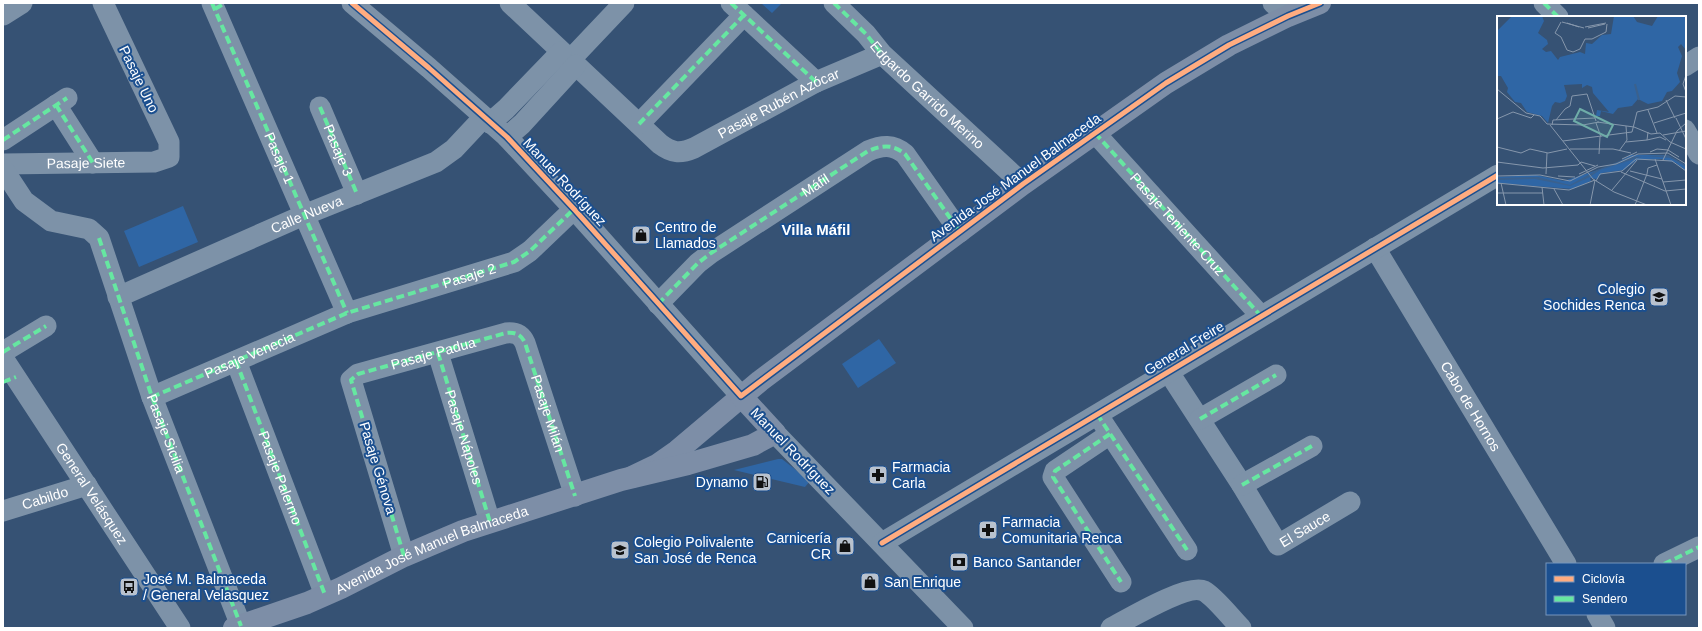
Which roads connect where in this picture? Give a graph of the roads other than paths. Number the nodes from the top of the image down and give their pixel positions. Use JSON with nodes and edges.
{"nodes":[{"id":1,"x":22,"y":3,"type":"edge"},
{"id":2,"x":103,"y":3,"type":"edge"},
{"id":3,"x":352,"y":3,"type":"edge"},
{"id":4,"x":510,"y":3,"type":"edge"},
{"id":5,"x":624,"y":3,"type":"edge"},
{"id":6,"x":834,"y":3,"type":"edge"},
{"id":7,"x":1320,"y":3,"type":"edge"},
{"id":8,"x":1544,"y":3,"type":"edge"},
{"id":9,"x":217,"y":5,"type":"edge"},
{"id":10,"x":738,"y":9,"type":"edge"},
{"id":11,"x":1280,"y":10,"type":"edge"},
{"id":12,"x":3,"y":15,"type":"edge"},
{"id":13,"x":1557,"y":16,"type":"edge"},
{"id":14,"x":882,"y":54,"type":"junction"},
{"id":15,"x":1699,"y":57,"type":"edge"},
{"id":16,"x":569,"y":59,"type":"junction"},
{"id":17,"x":1686,"y":65,"type":"edge"},
{"id":18,"x":816,"y":82,"type":"junction"},
{"id":19,"x":320,"y":107,"type":"dead end"},
{"id":20,"x":487,"y":120,"type":"junction"},
{"id":21,"x":639,"y":124,"type":"junction"},
{"id":22,"x":1686,"y":132,"type":"edge"},
{"id":23,"x":1095,"y":133,"type":"junction"},
{"id":24,"x":507,"y":137,"type":"junction"},
{"id":25,"x":3,"y":140,"type":"edge"},
{"id":26,"x":1699,"y":154,"type":"edge"},
{"id":27,"x":169,"y":157,"type":"joint"},
{"id":28,"x":93,"y":163,"type":"junction"},
{"id":29,"x":3,"y":164,"type":"edge"},
{"id":30,"x":3,"y":168,"type":"edge"},
{"id":31,"x":1497,"y":176,"type":"edge"},
{"id":32,"x":1023,"y":184,"type":"junction"},
{"id":33,"x":357,"y":194,"type":"junction"},
{"id":34,"x":574,"y":209,"type":"junction"},
{"id":35,"x":304,"y":215,"type":"junction"},
{"id":36,"x":960,"y":232,"type":"junction"},
{"id":37,"x":1376,"y":248,"type":"junction"},
{"id":38,"x":118,"y":297,"type":"junction"},
{"id":39,"x":658,"y":304,"type":"junction"},
{"id":40,"x":347,"y":313,"type":"junction"},
{"id":41,"x":1261,"y":316,"type":"junction"},
{"id":42,"x":46,"y":326,"type":"dead end"},
{"id":43,"x":517,"y":334,"type":"joint"},
{"id":44,"x":3,"y":352,"type":"edge"},
{"id":45,"x":438,"y":353,"type":"junction"},
{"id":46,"x":3,"y":358,"type":"edge"},
{"id":47,"x":236,"y":361,"type":"junction"},
{"id":48,"x":1168,"y":371,"type":"junction"},
{"id":49,"x":1276,"y":376,"type":"dead end"},
{"id":50,"x":9,"y":380,"type":"edge"},
{"id":51,"x":351,"y":380,"type":"joint"},
{"id":52,"x":741,"y":396,"type":"junction"},
{"id":53,"x":152,"y":397,"type":"junction"},
{"id":54,"x":1097,"y":414,"type":"junction"},
{"id":55,"x":1200,"y":419,"type":"junction"},
{"id":56,"x":775,"y":433,"type":"junction"},
{"id":57,"x":1110,"y":434,"type":"junction"},
{"id":58,"x":1312,"y":446,"type":"dead end"},
{"id":59,"x":632,"y":478,"type":"junction"},
{"id":60,"x":87,"y":485,"type":"junction"},
{"id":61,"x":1242,"y":485,"type":"junction"},
{"id":62,"x":575,"y":496,"type":"junction"},
{"id":63,"x":1350,"y":502,"type":"dead end"},
{"id":64,"x":3,"y":511,"type":"edge"},
{"id":65,"x":490,"y":522,"type":"junction"},
{"id":66,"x":882,"y":543,"type":"junction"},
{"id":67,"x":1699,"y":547,"type":"edge"},
{"id":68,"x":1187,"y":550,"type":"dead end"},
{"id":69,"x":404,"y":556,"type":"junction"},
{"id":70,"x":1565,"y":563,"type":"edge"},
{"id":71,"x":1666,"y":563,"type":"edge"},
{"id":72,"x":1121,"y":582,"type":"dead end"},
{"id":73,"x":325,"y":595,"type":"junction"},
{"id":74,"x":1598,"y":615,"type":"edge"},
{"id":75,"x":237,"y":627,"type":"edge"},
{"id":76,"x":180,"y":628,"type":"edge"},
{"id":77,"x":962,"y":628,"type":"edge"},
{"id":78,"x":1111,"y":628,"type":"edge"},
{"id":79,"x":1241,"y":628,"type":"edge"},
{"id":80,"x":1605,"y":628,"type":"edge"}],
"edges":[{"from":1,"to":12,"type":"street"},
{"from":2,"to":27,"type":"street","name":"Pasaje Uno"},
{"from":3,"to":20,"type":"street","name":"Manuel Rodríguez"},
{"from":4,"to":16,"type":"street"},
{"from":5,"to":16,"type":"street"},
{"from":6,"to":14,"type":"street","name":"Edgardo Garrido Merino"},
{"from":7,"to":11,"type":"main road","name":"Avenida José Manuel Balmaceda"},
{"from":8,"to":13,"type":"street"},
{"from":9,"to":35,"type":"street","name":"Pasaje 1"},
{"from":10,"to":18,"type":"street"},
{"from":10,"to":21,"type":"street"},
{"from":11,"to":23,"type":"main road","name":"Avenida José Manuel Balmaceda"},
{"from":14,"to":18,"type":"street","name":"Pasaje Rubén Azócar"},
{"from":14,"to":32,"type":"street","name":"Edgardo Garrido Merino"},
{"from":15,"to":17,"type":"street"},
{"from":16,"to":20,"type":"street","name":"Calle Nueva"},
{"from":16,"to":21,"type":"street"},
{"from":16,"to":24,"type":"street"},
{"from":18,"to":21,"type":"street","name":"Pasaje Rubén Azócar"},
{"from":19,"to":33,"type":"street","name":"Pasaje 3"},
{"from":20,"to":24,"type":"street","name":"Manuel Rodríguez"},
{"from":20,"to":33,"type":"street","name":"Calle Nueva"},
{"from":22,"to":26,"type":"street"},
{"from":23,"to":32,"type":"main road","name":"Avenida José Manuel Balmaceda"},
{"from":23,"to":41,"type":"street","name":"Pasaje Teniente Cruz"},
{"from":24,"to":34,"type":"street","name":"Manuel Rodríguez"},
{"from":25,"to":28,"type":"street"},
{"from":27,"to":28,"type":"street","name":"Pasaje Siete"},
{"from":28,"to":29,"type":"street","name":"Pasaje Siete"},
{"from":30,"to":38,"type":"street","name":"Pasaje Sicilia"},
{"from":31,"to":37,"type":"street","name":"General Freire"},
{"from":32,"to":36,"type":"main road","name":"Avenida José Manuel Balmaceda"},
{"from":33,"to":35,"type":"street","name":"Calle Nueva"},
{"from":34,"to":39,"type":"street","name":"Manuel Rodríguez"},
{"from":34,"to":40,"type":"street","name":"Pasaje 2"},
{"from":35,"to":38,"type":"street","name":"Calle Nueva"},
{"from":35,"to":40,"type":"street","name":"Pasaje 1"},
{"from":36,"to":39,"type":"street","name":"Máfil"},
{"from":36,"to":52,"type":"main road","name":"Avenida José Manuel Balmaceda"},
{"from":37,"to":41,"type":"street","name":"General Freire"},
{"from":37,"to":70,"type":"street","name":"Cabo de Hornos"},
{"from":38,"to":53,"type":"street","name":"Pasaje Sicilia"},
{"from":39,"to":52,"type":"street","name":"Manuel Rodríguez"},
{"from":40,"to":47,"type":"street","name":"Pasaje Venecia"},
{"from":41,"to":48,"type":"street","name":"General Freire"},
{"from":42,"to":44,"type":"street"},
{"from":43,"to":45,"type":"street","name":"Pasaje Padua"},
{"from":43,"to":62,"type":"street","name":"Pasaje Milán"},
{"from":45,"to":51,"type":"street","name":"Pasaje Padua"},
{"from":45,"to":65,"type":"street","name":"Pasaje Nápoles"},
{"from":46,"to":50,"type":"street","name":"General Velásquez"},
{"from":47,"to":53,"type":"street","name":"Pasaje Venecia"},
{"from":47,"to":73,"type":"street","name":"Pasaje Palermo"},
{"from":48,"to":54,"type":"street","name":"General Freire"},
{"from":48,"to":55,"type":"street","name":"El Sauce"},
{"from":49,"to":55,"type":"street"},
{"from":50,"to":60,"type":"street","name":"General Velásquez"},
{"from":51,"to":69,"type":"street","name":"Pasaje Génova"},
{"from":52,"to":56,"type":"main road","name":"Manuel Rodríguez"},
{"from":52,"to":59,"type":"main road","name":"Avenida José Manuel Balmaceda"},
{"from":53,"to":75,"type":"street","name":"Pasaje Sicilia"},
{"from":54,"to":57,"type":"street"},
{"from":54,"to":66,"type":"street","name":"General Freire"},
{"from":55,"to":61,"type":"street","name":"El Sauce"},
{"from":56,"to":59,"type":"main road","name":"Avenida José Manuel Balmaceda"},
{"from":56,"to":66,"type":"street","name":"Manuel Rodríguez"},
{"from":57,"to":68,"type":"street"},
{"from":57,"to":72,"type":"street"},
{"from":58,"to":61,"type":"street"},
{"from":59,"to":62,"type":"main road","name":"Avenida José Manuel Balmaceda"},
{"from":60,"to":64,"type":"street","name":"Cabildo"},
{"from":60,"to":76,"type":"street","name":"General Velásquez"},
{"from":61,"to":63,"type":"street","name":"El Sauce"},
{"from":62,"to":65,"type":"main road","name":"Avenida José Manuel Balmaceda"},
{"from":65,"to":69,"type":"main road","name":"Avenida José Manuel Balmaceda"},
{"from":66,"to":77,"type":"street","name":"Manuel Rodríguez"},
{"from":67,"to":71,"type":"street"},
{"from":69,"to":73,"type":"main road","name":"Avenida José Manuel Balmaceda"},
{"from":73,"to":75,"type":"main road","name":"Avenida José Manuel Balmaceda"},
{"from":74,"to":80,"type":"street"},
{"from":78,"to":79,"type":"street"}]}
